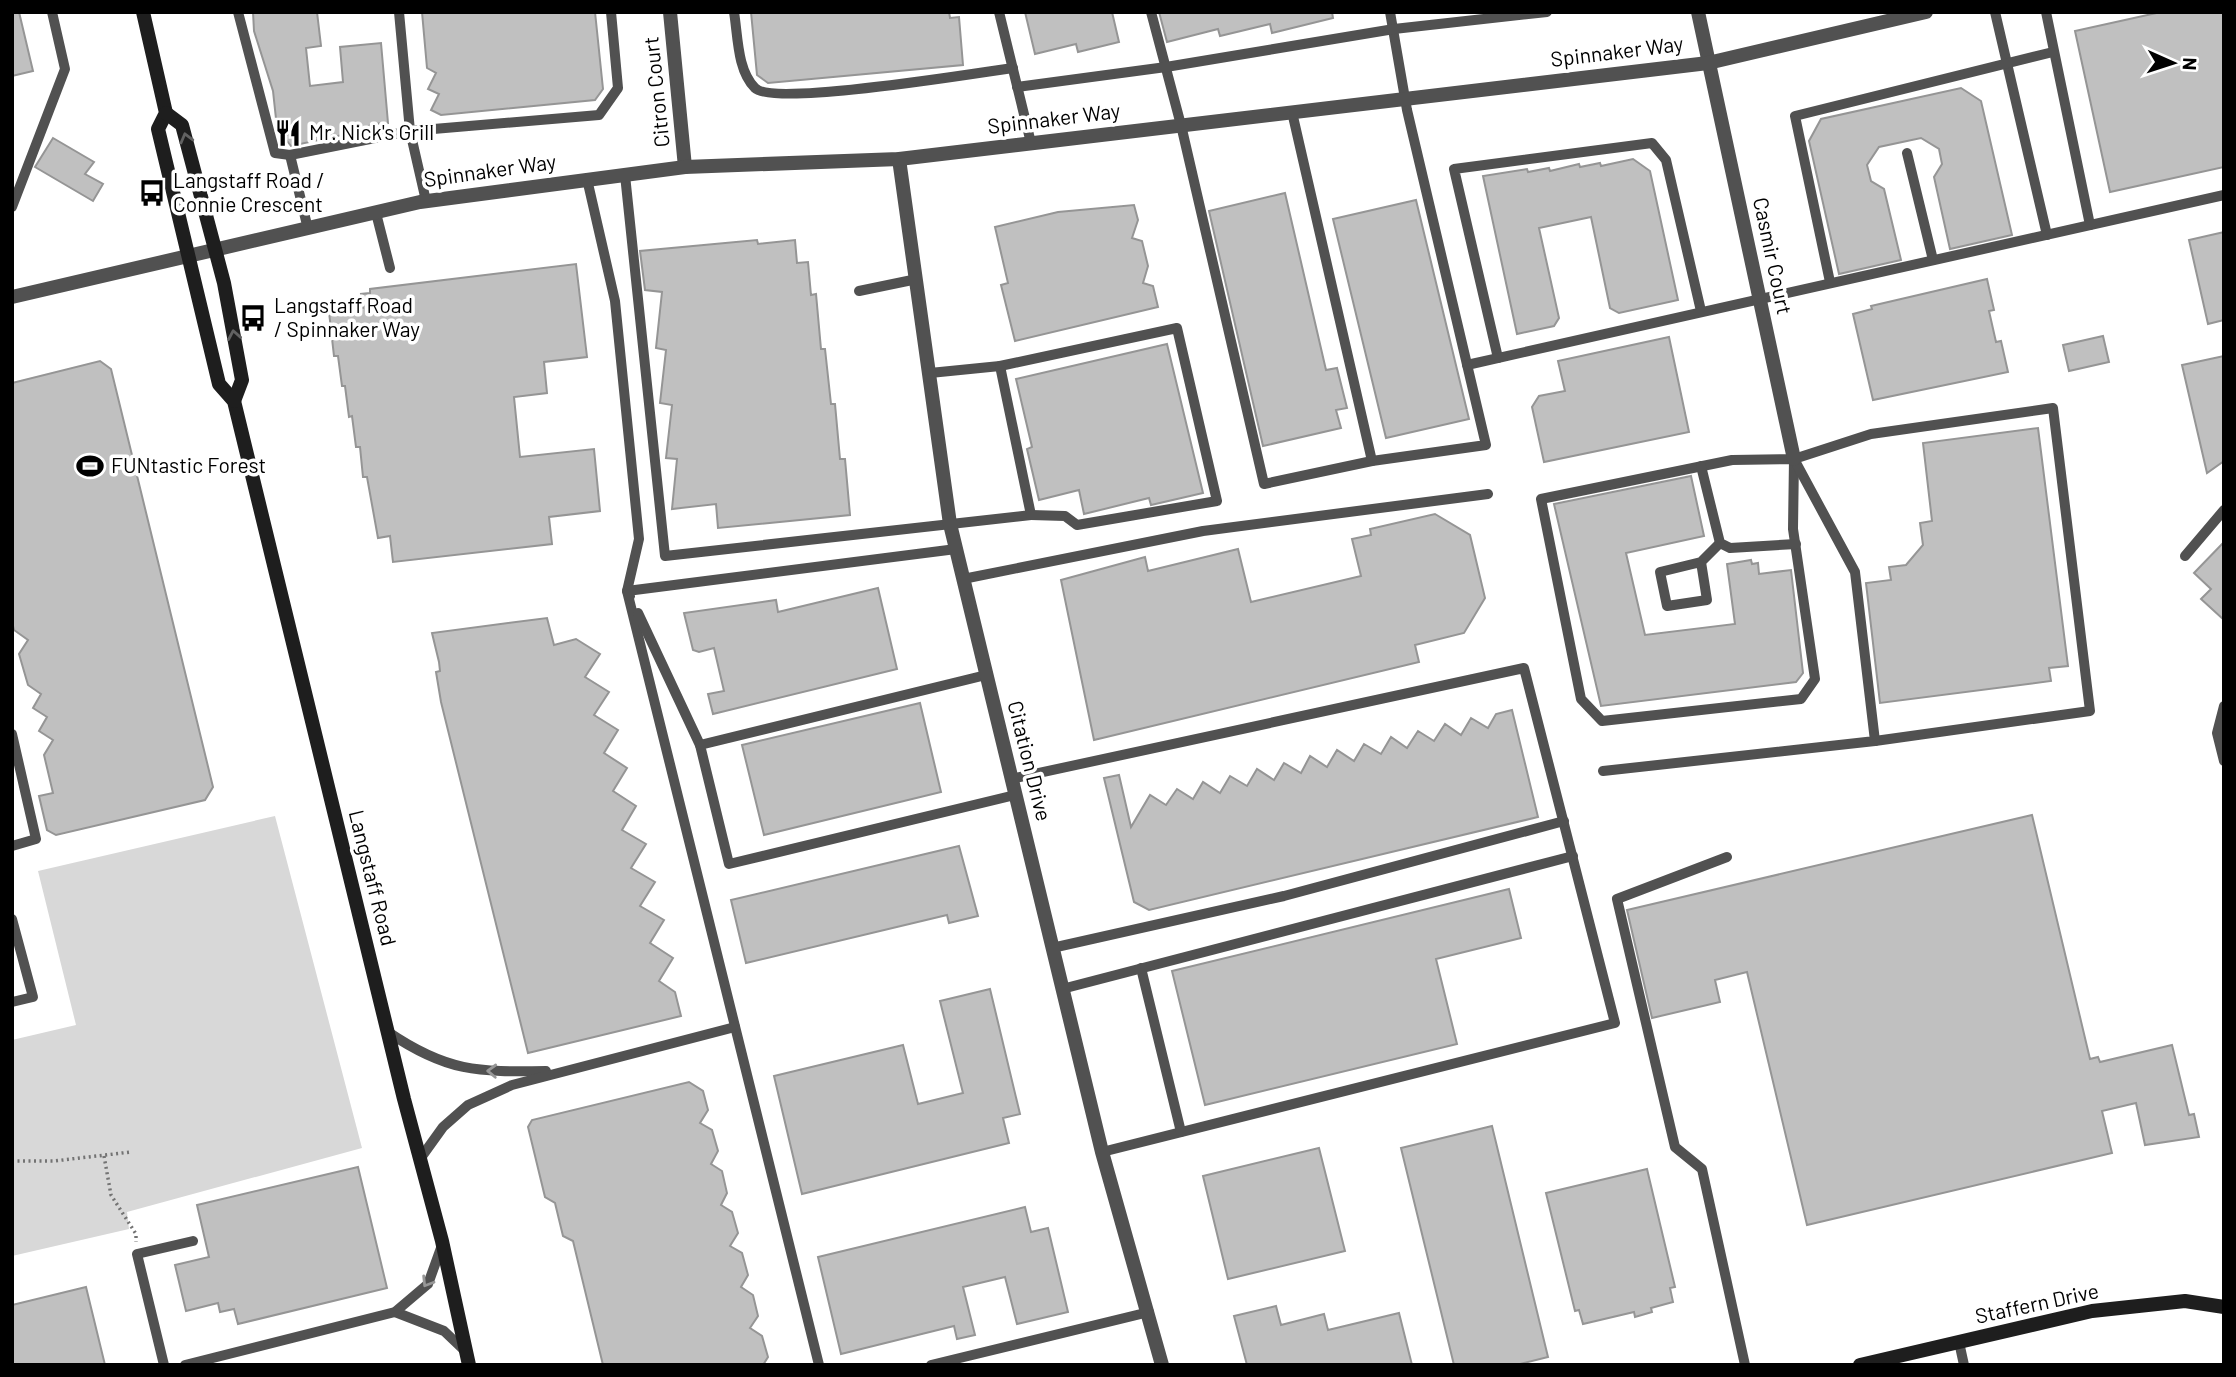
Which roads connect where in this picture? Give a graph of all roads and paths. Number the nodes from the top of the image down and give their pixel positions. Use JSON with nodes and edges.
{"nodes":[{"id":1,"x":52,"y":12,"type":"edge"},
{"id":2,"x":143,"y":12,"type":"edge"},
{"id":3,"x":238,"y":12,"type":"edge"},
{"id":4,"x":399,"y":12,"type":"edge"},
{"id":5,"x":611,"y":12,"type":"edge"},
{"id":6,"x":670,"y":12,"type":"edge"},
{"id":7,"x":734,"y":12,"type":"edge"},
{"id":8,"x":999,"y":12,"type":"edge"},
{"id":9,"x":1151,"y":12,"type":"edge"},
{"id":10,"x":1390,"y":12,"type":"edge"},
{"id":11,"x":1547,"y":12,"type":"edge"},
{"id":12,"x":1698,"y":12,"type":"edge"},
{"id":13,"x":1926,"y":12,"type":"edge"},
{"id":14,"x":1995,"y":12,"type":"edge"},
{"id":15,"x":2046,"y":12,"type":"edge"},
{"id":16,"x":1394,"y":29,"type":"junction"},
{"id":17,"x":2053,"y":52,"type":"junction"},
{"id":18,"x":2007,"y":62,"type":"junction"},
{"id":19,"x":1708,"y":63,"type":"junction"},
{"id":20,"x":1166,"y":67,"type":"junction"},
{"id":21,"x":1013,"y":68,"type":"junction"},
{"id":22,"x":1017,"y":87,"type":"junction"},
{"id":23,"x":1405,"y":99,"type":"junction"},
{"id":24,"x":1292,"y":112,"type":"junction"},
{"id":25,"x":166,"y":113,"type":"junction"},
{"id":26,"x":1181,"y":125,"type":"junction"},
{"id":27,"x":410,"y":131,"type":"junction"},
{"id":28,"x":1031,"y":143,"type":"junction"},
{"id":29,"x":1906,"y":153,"type":"dead end"},
{"id":30,"x":290,"y":155,"type":"junction"},
{"id":31,"x":899,"y":159,"type":"junction"},
{"id":32,"x":685,"y":167,"type":"junction"},
{"id":33,"x":625,"y":174,"type":"junction"},
{"id":34,"x":587,"y":179,"type":"junction"},
{"id":35,"x":2224,"y":195,"type":"edge"},
{"id":36,"x":426,"y":201,"type":"junction"},
{"id":37,"x":12,"y":207,"type":"edge"},
{"id":38,"x":376,"y":213,"type":"junction"},
{"id":39,"x":2090,"y":225,"type":"junction"},
{"id":40,"x":308,"y":229,"type":"junction"},
{"id":41,"x":2047,"y":235,"type":"junction"},
{"id":42,"x":217,"y":251,"type":"junction"},
{"id":43,"x":187,"y":258,"type":"junction"},
{"id":44,"x":1933,"y":260,"type":"junction"},
{"id":45,"x":390,"y":268,"type":"dead end"},
{"id":46,"x":917,"y":279,"type":"junction"},
{"id":47,"x":1830,"y":282,"type":"junction"},
{"id":48,"x":859,"y":291,"type":"dead end"},
{"id":49,"x":12,"y":297,"type":"edge"},
{"id":50,"x":1759,"y":298,"type":"junction"},
{"id":51,"x":1701,"y":311,"type":"junction"},
{"id":52,"x":1498,"y":358,"type":"junction"},
{"id":53,"x":1467,"y":365,"type":"junction"},
{"id":54,"x":1000,"y":366,"type":"junction"},
{"id":55,"x":930,"y":373,"type":"junction"},
{"id":56,"x":234,"y":401,"type":"junction"},
{"id":57,"x":1794,"y":459,"type":"junction"},
{"id":58,"x":1372,"y":461,"type":"junction"},
{"id":59,"x":1701,"y":466,"type":"junction"},
{"id":60,"x":1488,"y":494,"type":"dead end"},
{"id":61,"x":2224,"y":510,"type":"edge"},
{"id":62,"x":1031,"y":515,"type":"junction"},
{"id":63,"x":950,"y":524,"type":"junction"},
{"id":64,"x":1720,"y":543,"type":"junction"},
{"id":65,"x":1796,"y":544,"type":"junction"},
{"id":66,"x":956,"y":549,"type":"junction"},
{"id":67,"x":2185,"y":556,"type":"dead end"},
{"id":68,"x":1701,"y":562,"type":"junction"},
{"id":69,"x":963,"y":579,"type":"junction"},
{"id":70,"x":628,"y":591,"type":"junction"},
{"id":71,"x":986,"y":675,"type":"junction"},
{"id":72,"x":2224,"y":706,"type":"edge"},
{"id":73,"x":12,"y":734,"type":"edge"},
{"id":74,"x":1875,"y":741,"type":"junction"},
{"id":75,"x":700,"y":745,"type":"junction"},
{"id":76,"x":2224,"y":761,"type":"edge"},
{"id":77,"x":1603,"y":771,"type":"dead end"},
{"id":78,"x":1011,"y":779,"type":"junction"},
{"id":79,"x":1015,"y":794,"type":"junction"},
{"id":80,"x":1564,"y":821,"type":"junction"},
{"id":81,"x":12,"y":846,"type":"edge"},
{"id":82,"x":1573,"y":856,"type":"junction"},
{"id":83,"x":1727,"y":857,"type":"dead end"},
{"id":84,"x":12,"y":919,"type":"edge"},
{"id":85,"x":1052,"y":948,"type":"junction"},
{"id":86,"x":1141,"y":968,"type":"junction"},
{"id":87,"x":1062,"y":989,"type":"junction"},
{"id":88,"x":12,"y":1002,"type":"edge"},
{"id":89,"x":735,"y":1027,"type":"junction"},
{"id":90,"x":388,"y":1032,"type":"junction"},
{"id":91,"x":561,"y":1070,"type":"junction"},
{"id":92,"x":1181,"y":1132,"type":"junction"},
{"id":93,"x":131,"y":1152,"type":"dead end"},
{"id":94,"x":1102,"y":1152,"type":"junction"},
{"id":95,"x":104,"y":1157,"type":"junction"},
{"id":96,"x":420,"y":1159,"type":"junction"},
{"id":97,"x":12,"y":1161,"type":"edge"},
{"id":98,"x":193,"y":1241,"type":"dead end"},
{"id":99,"x":442,"y":1241,"type":"junction"},
{"id":100,"x":136,"y":1254,"type":"junction"},
{"id":101,"x":2224,"y":1307,"type":"edge"},
{"id":102,"x":395,"y":1312,"type":"junction"},
{"id":103,"x":1149,"y":1312,"type":"junction"},
{"id":104,"x":1959,"y":1342,"type":"junction"},
{"id":105,"x":467,"y":1358,"type":"edge"},
{"id":106,"x":164,"y":1365,"type":"edge"},
{"id":107,"x":185,"y":1365,"type":"edge"},
{"id":108,"x":818,"y":1365,"type":"edge"},
{"id":109,"x":931,"y":1365,"type":"edge"},
{"id":110,"x":1162,"y":1365,"type":"edge"},
{"id":111,"x":1745,"y":1365,"type":"edge"},
{"id":112,"x":1860,"y":1365,"type":"edge"},
{"id":113,"x":1964,"y":1365,"type":"edge"}],
"edges":[{"from":1,"to":37,"type":"lane"},
{"from":2,"to":25,"type":"main road","name":"Langstaff Road"},
{"from":3,"to":30,"type":"lane"},
{"from":4,"to":27,"type":"lane"},
{"from":5,"to":27,"type":"lane"},
{"from":6,"to":32,"type":"street","name":"Citron Court"},
{"from":7,"to":21,"type":"lane"},
{"from":8,"to":21,"type":"lane"},
{"from":9,"to":20,"type":"lane"},
{"from":10,"to":16,"type":"lane"},
{"from":11,"to":16,"type":"lane"},
{"from":12,"to":19,"type":"street","name":"Casmir Court"},
{"from":13,"to":19,"type":"street","name":"Spinnaker Way"},
{"from":14,"to":18,"type":"lane"},
{"from":15,"to":17,"type":"lane"},
{"from":16,"to":20,"type":"lane"},
{"from":16,"to":23,"type":"lane"},
{"from":17,"to":18,"type":"lane"},
{"from":17,"to":39,"type":"lane"},
{"from":18,"to":41,"type":"lane"},
{"from":18,"to":47,"type":"lane"},
{"from":19,"to":23,"type":"street","name":"Spinnaker Way"},
{"from":19,"to":50,"type":"street","name":"Casmir Court"},
{"from":20,"to":22,"type":"lane"},
{"from":20,"to":26,"type":"lane"},
{"from":21,"to":22,"type":"lane"},
{"from":22,"to":28,"type":"lane"},
{"from":23,"to":24,"type":"street","name":"Spinnaker Way"},
{"from":23,"to":53,"type":"lane"},
{"from":24,"to":26,"type":"street","name":"Spinnaker Way"},
{"from":24,"to":58,"type":"lane"},
{"from":42,"to":25,"type":"main road","name":"Langstaff Road","one_way":true},
{"from":25,"to":43,"type":"main road","name":"Langstaff Road"},
{"from":26,"to":28,"type":"street","name":"Spinnaker Way"},
{"from":26,"to":58,"type":"lane"},
{"from":27,"to":30,"type":"lane"},
{"from":27,"to":36,"type":"lane"},
{"from":28,"to":31,"type":"street","name":"Spinnaker Way"},
{"from":29,"to":44,"type":"lane"},
{"from":30,"to":40,"type":"lane"},
{"from":31,"to":32,"type":"street","name":"Spinnaker Way"},
{"from":31,"to":46,"type":"street","name":"Citation Drive"},
{"from":32,"to":33,"type":"street","name":"Spinnaker Way"},
{"from":33,"to":34,"type":"street","name":"Spinnaker Way"},
{"from":33,"to":63,"type":"lane"},
{"from":34,"to":36,"type":"street","name":"Spinnaker Way"},
{"from":34,"to":70,"type":"lane"},
{"from":35,"to":39,"type":"lane"},
{"from":36,"to":38,"type":"street","name":"Spinnaker Way"},
{"from":38,"to":40,"type":"street","name":"Spinnaker Way"},
{"from":38,"to":45,"type":"lane"},
{"from":39,"to":41,"type":"lane"},
{"from":40,"to":42,"type":"street","name":"Spinnaker Way"},
{"from":41,"to":44,"type":"lane"},
{"from":42,"to":43,"type":"street","name":"Spinnaker Way"},
{"from":56,"to":42,"type":"main road","name":"Langstaff Road","one_way":true},
{"from":43,"to":49,"type":"street","name":"Spinnaker Way"},
{"from":43,"to":56,"type":"main road","name":"Langstaff Road"},
{"from":44,"to":47,"type":"lane"},
{"from":46,"to":48,"type":"lane"},
{"from":46,"to":55,"type":"street","name":"Citation Drive"},
{"from":47,"to":50,"type":"lane"},
{"from":50,"to":51,"type":"lane"},
{"from":50,"to":57,"type":"street","name":"Casmir Court"},
{"from":51,"to":52,"type":"lane"},
{"from":51,"to":52,"type":"lane"},
{"from":52,"to":53,"type":"lane"},
{"from":53,"to":58,"type":"lane"},
{"from":54,"to":55,"type":"lane"},
{"from":54,"to":62,"type":"lane"},
{"from":54,"to":62,"type":"lane"},
{"from":55,"to":63,"type":"street","name":"Citation Drive"},
{"from":56,"to":90,"type":"main road","name":"Langstaff Road"},
{"from":57,"to":59,"type":"lane"},
{"from":57,"to":65,"type":"lane"},
{"from":57,"to":74,"type":"lane"},
{"from":57,"to":74,"type":"lane"},
{"from":59,"to":64,"type":"lane"},
{"from":59,"to":65,"type":"lane"},
{"from":60,"to":69,"type":"lane"},
{"from":61,"to":67,"type":"lane"},
{"from":62,"to":63,"type":"lane"},
{"from":63,"to":66,"type":"street","name":"Citation Drive"},
{"from":64,"to":65,"type":"lane"},
{"from":64,"to":68,"type":"lane"},
{"from":66,"to":69,"type":"street","name":"Citation Drive"},
{"from":66,"to":70,"type":"lane"},
{"from":68,"to":68,"type":"lane"},
{"from":69,"to":71,"type":"street","name":"Citation Drive"},
{"from":70,"to":75,"type":"lane"},
{"from":70,"to":89,"type":"lane"},
{"from":71,"to":75,"type":"lane"},
{"from":71,"to":78,"type":"street","name":"Citation Drive"},
{"from":72,"to":76,"type":"lane"},
{"from":73,"to":81,"type":"lane"},
{"from":74,"to":77,"type":"lane"},
{"from":75,"to":79,"type":"lane"},
{"from":78,"to":79,"type":"street","name":"Citation Drive"},
{"from":78,"to":80,"type":"lane"},
{"from":79,"to":85,"type":"street","name":"Citation Drive"},
{"from":80,"to":82,"type":"lane"},
{"from":80,"to":85,"type":"lane"},
{"from":82,"to":86,"type":"lane"},
{"from":82,"to":92,"type":"lane"},
{"from":83,"to":111,"type":"lane"},
{"from":84,"to":88,"type":"lane"},
{"from":85,"to":87,"type":"street","name":"Citation Drive"},
{"from":86,"to":87,"type":"lane"},
{"from":86,"to":92,"type":"lane"},
{"from":87,"to":94,"type":"street","name":"Citation Drive"},
{"from":89,"to":91,"type":"lane"},
{"from":89,"to":108,"type":"lane"},
{"from":91,"to":90,"type":"lane","one_way":true},
{"from":90,"to":96,"type":"main road","name":"Langstaff Road"},
{"from":91,"to":96,"type":"lane"},
{"from":92,"to":94,"type":"lane"},
{"from":93,"to":95,"type":"path"},
{"from":94,"to":103,"type":"street","name":"Citation Drive"},
{"from":95,"to":97,"type":"path"},
{"from":95,"to":100,"type":"path"},
{"from":96,"to":99,"type":"main road","name":"Langstaff Road"},
{"from":98,"to":100,"type":"lane"},
{"from":99,"to":102,"type":"lane","one_way":true},
{"from":99,"to":105,"type":"main road","name":"Langstaff Road"},
{"from":100,"to":106,"type":"lane"},
{"from":101,"to":104,"type":"main road","name":"Staffern Drive"},
{"from":102,"to":105,"type":"lane"},
{"from":102,"to":107,"type":"lane"},
{"from":103,"to":109,"type":"lane"},
{"from":103,"to":110,"type":"street","name":"Citation Drive"},
{"from":104,"to":112,"type":"main road","name":"Staffern Drive"},
{"from":104,"to":113,"type":"lane"}]}
